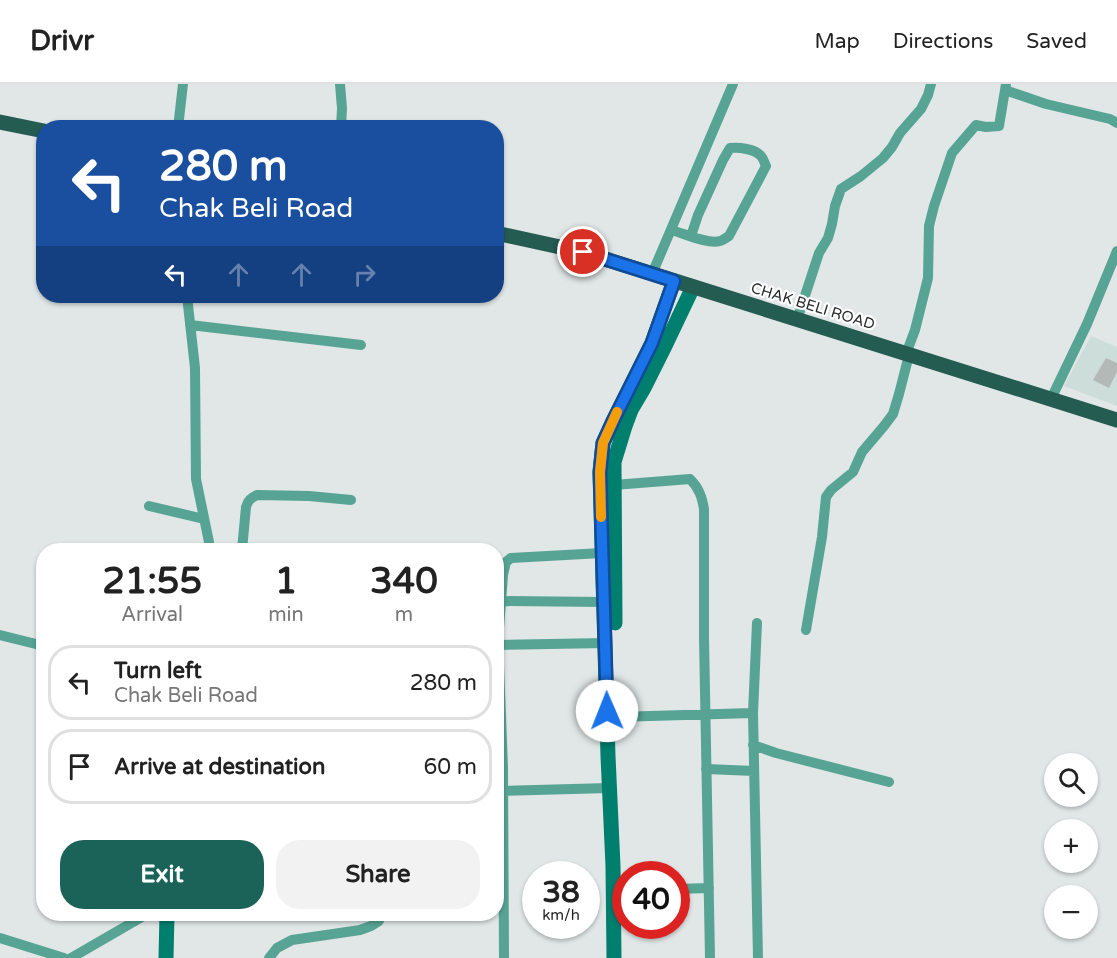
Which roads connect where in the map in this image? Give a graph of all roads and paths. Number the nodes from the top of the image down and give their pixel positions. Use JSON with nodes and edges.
{"nodes":[{"id":1,"x":340,"y":84,"type":"edge"},
{"id":2,"x":733,"y":84,"type":"edge"},
{"id":3,"x":931,"y":84,"type":"edge"},
{"id":4,"x":184,"y":85,"type":"edge"},
{"id":5,"x":1005,"y":87,"type":"edge"},
{"id":6,"x":179,"y":120,"type":"edge"},
{"id":7,"x":341,"y":120,"type":"edge"},
{"id":8,"x":0,"y":122,"type":"edge"},
{"id":9,"x":1117,"y":123,"type":"edge"},
{"id":10,"x":36,"y":129,"type":"edge"},
{"id":11,"x":671,"y":230,"type":"junction"},
{"id":12,"x":504,"y":235,"type":"edge"},
{"id":13,"x":691,"y":236,"type":"junction"},
{"id":14,"x":1117,"y":251,"type":"edge"},
{"id":15,"x":652,"y":274,"type":"junction"},
{"id":16,"x":674,"y":281,"type":"junction"},
{"id":17,"x":693,"y":287,"type":"junction"},
{"id":18,"x":188,"y":303,"type":"edge"},
{"id":19,"x":797,"y":320,"type":"junction"},
{"id":20,"x":190,"y":325,"type":"junction"},
{"id":21,"x":361,"y":345,"type":"dead end"},
{"id":22,"x":908,"y":355,"type":"junction"},
{"id":23,"x":1051,"y":399,"type":"junction"},
{"id":24,"x":1117,"y":420,"type":"edge"},
{"id":25,"x":614,"y":485,"type":"junction"},
{"id":26,"x":351,"y":500,"type":"dead end"},
{"id":27,"x":149,"y":506,"type":"dead end"},
{"id":28,"x":204,"y":519,"type":"junction"},
{"id":29,"x":209,"y":543,"type":"edge"},
{"id":30,"x":243,"y":543,"type":"edge"},
{"id":31,"x":602,"y":553,"type":"junction"},
{"id":32,"x":504,"y":558,"type":"edge"},
{"id":33,"x":510,"y":558,"type":"junction"},
{"id":34,"x":504,"y":570,"type":"edge"},
{"id":35,"x":504,"y":601,"type":"edge"},
{"id":36,"x":604,"y":602,"type":"junction"},
{"id":37,"x":757,"y":623,"type":"dead end"},
{"id":38,"x":806,"y":630,"type":"dead end"},
{"id":39,"x":0,"y":634,"type":"edge"},
{"id":40,"x":605,"y":643,"type":"junction"},
{"id":41,"x":36,"y":644,"type":"edge"},
{"id":42,"x":504,"y":645,"type":"edge"},
{"id":43,"x":753,"y":713,"type":"junction"},
{"id":44,"x":705,"y":714,"type":"junction"},
{"id":45,"x":616,"y":717,"type":"junction"},
{"id":46,"x":753,"y":745,"type":"junction"},
{"id":47,"x":612,"y":756,"type":"junction"},
{"id":48,"x":706,"y":770,"type":"junction"},
{"id":49,"x":754,"y":771,"type":"junction"},
{"id":50,"x":889,"y":782,"type":"dead end"},
{"id":51,"x":609,"y":788,"type":"junction"},
{"id":52,"x":504,"y":791,"type":"edge"},
{"id":53,"x":621,"y":861,"type":"edge"},
{"id":54,"x":709,"y":888,"type":"junction"},
{"id":55,"x":690,"y":889,"type":"edge"},
{"id":56,"x":135,"y":921,"type":"edge"},
{"id":57,"x":167,"y":921,"type":"edge"},
{"id":58,"x":379,"y":921,"type":"edge"},
{"id":59,"x":503,"y":921,"type":"edge"},
{"id":60,"x":0,"y":938,"type":"edge"},
{"id":61,"x":623,"y":939,"type":"edge"},
{"id":62,"x":64,"y":958,"type":"edge"},
{"id":63,"x":71,"y":958,"type":"edge"},
{"id":64,"x":166,"y":958,"type":"edge"},
{"id":65,"x":269,"y":958,"type":"edge"},
{"id":66,"x":504,"y":958,"type":"edge"},
{"id":67,"x":614,"y":958,"type":"edge"},
{"id":68,"x":623,"y":958,"type":"edge"},
{"id":69,"x":710,"y":958,"type":"edge"},
{"id":70,"x":758,"y":958,"type":"edge"}],
"edges":[{"from":1,"to":7,"type":"street"},
{"from":2,"to":11,"type":"street"},
{"from":3,"to":19,"type":"street"},
{"from":4,"to":6,"type":"street"},
{"from":5,"to":9,"type":"street"},
{"from":5,"to":22,"type":"street"},
{"from":8,"to":10,"type":"main road"},
{"from":11,"to":13,"type":"street"},
{"from":11,"to":15,"type":"street"},
{"from":12,"to":15,"type":"main road","name":"CHAK BELI ROAD"},
{"from":13,"to":13,"type":"street"},
{"from":14,"to":23,"type":"street"},
{"from":15,"to":16,"type":"main road","name":"CHAK BELI ROAD"},
{"from":16,"to":17,"type":"main road","name":"CHAK BELI ROAD"},
{"from":16,"to":31,"type":"street"},
{"from":17,"to":19,"type":"main road","name":"CHAK BELI ROAD"},
{"from":17,"to":25,"type":"street"},
{"from":18,"to":20,"type":"street"},
{"from":19,"to":22,"type":"main road","name":"CHAK BELI ROAD"},
{"from":20,"to":21,"type":"street"},
{"from":20,"to":28,"type":"street"},
{"from":22,"to":23,"type":"main road","name":"CHAK BELI ROAD"},
{"from":22,"to":38,"type":"street"},
{"from":23,"to":24,"type":"main road","name":"CHAK BELI ROAD"},
{"from":25,"to":44,"type":"street"},
{"from":25,"to":45,"type":"street"},
{"from":26,"to":30,"type":"street"},
{"from":27,"to":28,"type":"street"},
{"from":28,"to":29,"type":"street"},
{"from":31,"to":33,"type":"street"},
{"from":31,"to":36,"type":"street"},
{"from":32,"to":33,"type":"street"},
{"from":33,"to":34,"type":"street"},
{"from":35,"to":36,"type":"street"},
{"from":36,"to":40,"type":"street"},
{"from":37,"to":43,"type":"street"},
{"from":39,"to":41,"type":"street"},
{"from":40,"to":42,"type":"street"},
{"from":40,"to":47,"type":"street"},
{"from":43,"to":44,"type":"street"},
{"from":43,"to":46,"type":"street"},
{"from":44,"to":45,"type":"street"},
{"from":44,"to":48,"type":"street"},
{"from":45,"to":47,"type":"street"},
{"from":46,"to":49,"type":"street"},
{"from":46,"to":50,"type":"street"},
{"from":47,"to":51,"type":"street"},
{"from":47,"to":53,"type":"street"},
{"from":48,"to":49,"type":"street"},
{"from":48,"to":54,"type":"street"},
{"from":49,"to":70,"type":"street"},
{"from":51,"to":52,"type":"street"},
{"from":51,"to":67,"type":"street"},
{"from":54,"to":55,"type":"street"},
{"from":54,"to":69,"type":"street"},
{"from":56,"to":63,"type":"street"},
{"from":57,"to":64,"type":"street"},
{"from":58,"to":65,"type":"street"},
{"from":59,"to":66,"type":"street"},
{"from":60,"to":62,"type":"street"},
{"from":61,"to":68,"type":"street"}]}
